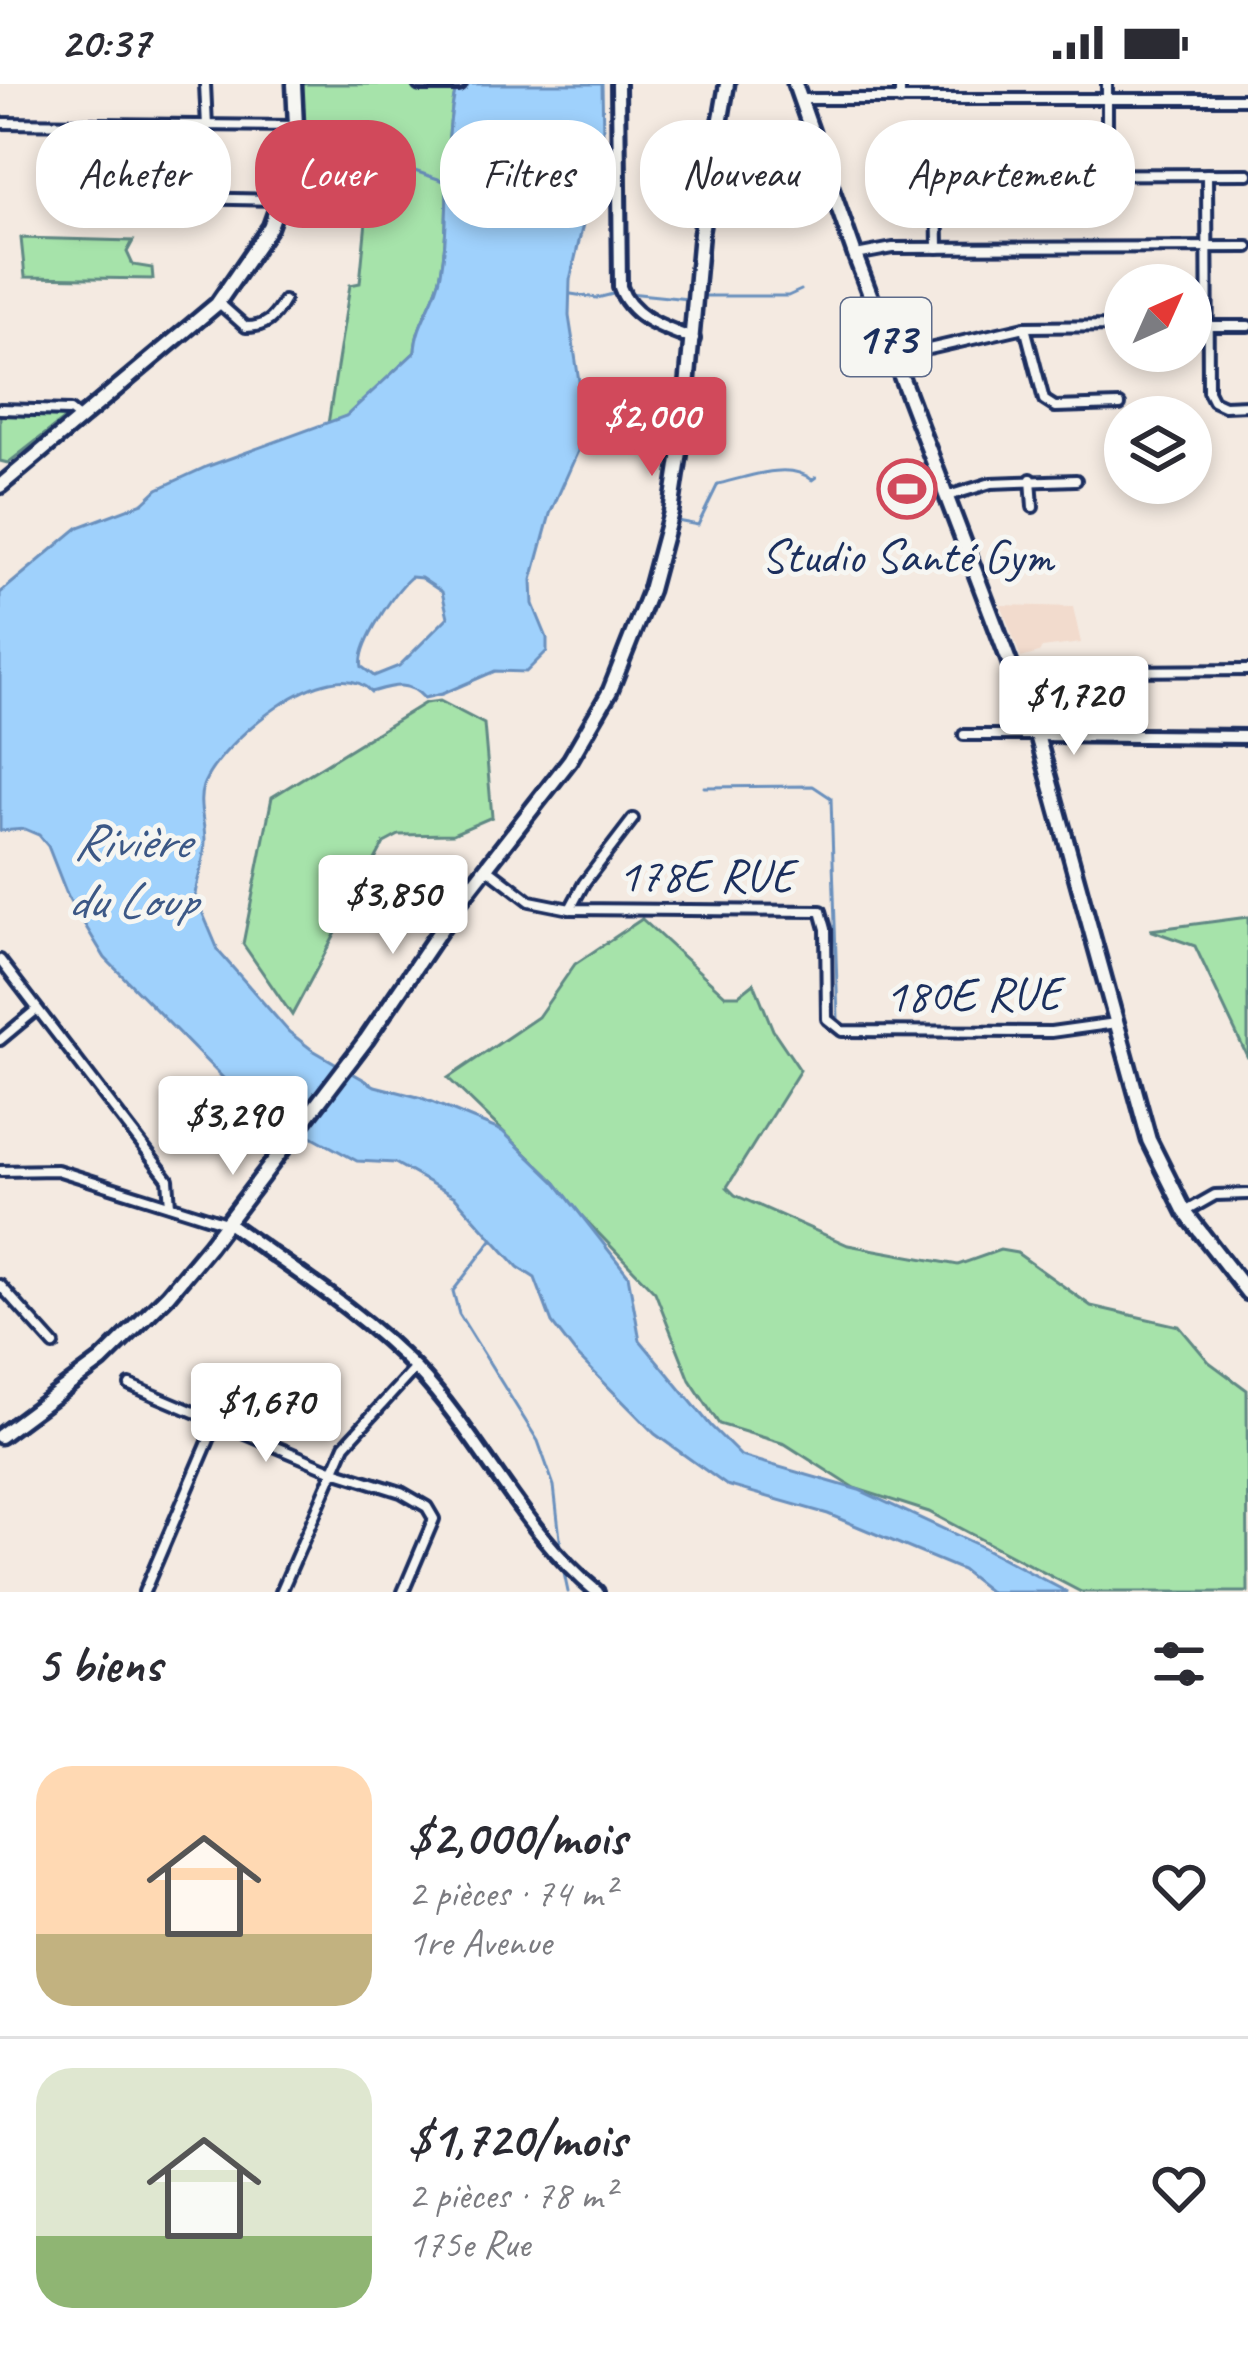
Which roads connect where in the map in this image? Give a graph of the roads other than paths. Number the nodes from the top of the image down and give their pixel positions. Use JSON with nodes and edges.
{"nodes":[{"id":1,"x":206,"y":84,"type":"edge"},
{"id":2,"x":294,"y":84,"type":"edge"},
{"id":3,"x":459,"y":84,"type":"edge"},
{"id":4,"x":618,"y":84,"type":"edge"},
{"id":5,"x":727,"y":84,"type":"edge"},
{"id":6,"x":791,"y":84,"type":"edge"},
{"id":7,"x":900,"y":84,"type":"edge"},
{"id":8,"x":1107,"y":84,"type":"edge"},
{"id":9,"x":423,"y":85,"type":"edge"},
{"id":10,"x":800,"y":99,"type":"junction"},
{"id":11,"x":1107,"y":99,"type":"junction"},
{"id":12,"x":1248,"y":99,"type":"edge"},
{"id":13,"x":900,"y":100,"type":"junction"},
{"id":14,"x":207,"y":120,"type":"edge"},
{"id":15,"x":296,"y":120,"type":"edge"},
{"id":16,"x":1107,"y":120,"type":"edge"},
{"id":17,"x":0,"y":124,"type":"edge"},
{"id":18,"x":36,"y":125,"type":"edge"},
{"id":19,"x":1135,"y":174,"type":"edge"},
{"id":20,"x":1207,"y":174,"type":"junction"},
{"id":21,"x":1248,"y":174,"type":"edge"},
{"id":22,"x":268,"y":228,"type":"edge"},
{"id":23,"x":938,"y":228,"type":"edge"},
{"id":24,"x":938,"y":248,"type":"junction"},
{"id":25,"x":1208,"y":248,"type":"junction"},
{"id":26,"x":1248,"y":248,"type":"edge"},
{"id":27,"x":855,"y":255,"type":"junction"},
{"id":28,"x":1208,"y":264,"type":"edge"},
{"id":29,"x":284,"y":301,"type":"dead end"},
{"id":30,"x":218,"y":303,"type":"junction"},
{"id":31,"x":1104,"y":326,"type":"edge"},
{"id":32,"x":1212,"y":326,"type":"edge"},
{"id":33,"x":1248,"y":326,"type":"edge"},
{"id":34,"x":1025,"y":327,"type":"junction"},
{"id":35,"x":692,"y":339,"type":"junction"},
{"id":36,"x":894,"y":357,"type":"junction"},
{"id":37,"x":1208,"y":372,"type":"edge"},
{"id":38,"x":1104,"y":405,"type":"edge"},
{"id":39,"x":1248,"y":405,"type":"edge"},
{"id":40,"x":0,"y":409,"type":"edge"},
{"id":41,"x":80,"y":419,"type":"junction"},
{"id":42,"x":0,"y":467,"type":"edge"},
{"id":43,"x":15,"y":474,"type":"junction"},
{"id":44,"x":1030,"y":479,"type":"junction"},
{"id":45,"x":1076,"y":480,"type":"dead end"},
{"id":46,"x":0,"y":487,"type":"edge"},
{"id":47,"x":948,"y":496,"type":"junction"},
{"id":48,"x":1033,"y":507,"type":"dead end"},
{"id":49,"x":1248,"y":670,"type":"edge"},
{"id":50,"x":964,"y":735,"type":"dead end"},
{"id":51,"x":1037,"y":735,"type":"junction"},
{"id":52,"x":1111,"y":735,"type":"junction"},
{"id":53,"x":1248,"y":737,"type":"edge"},
{"id":54,"x":634,"y":819,"type":"dead end"},
{"id":55,"x":486,"y":867,"type":"junction"},
{"id":56,"x":570,"y":909,"type":"junction"},
{"id":57,"x":0,"y":960,"type":"edge"},
{"id":58,"x":36,"y":1010,"type":"junction"},
{"id":59,"x":1116,"y":1023,"type":"junction"},
{"id":60,"x":831,"y":1026,"type":"joint"},
{"id":61,"x":0,"y":1040,"type":"edge"},
{"id":62,"x":0,"y":1171,"type":"edge"},
{"id":63,"x":1248,"y":1194,"type":"edge"},
{"id":64,"x":170,"y":1205,"type":"junction"},
{"id":65,"x":1185,"y":1212,"type":"junction"},
{"id":66,"x":228,"y":1223,"type":"junction"},
{"id":67,"x":0,"y":1285,"type":"edge"},
{"id":68,"x":1248,"y":1293,"type":"edge"},
{"id":69,"x":54,"y":1345,"type":"dead end"},
{"id":70,"x":415,"y":1368,"type":"junction"},
{"id":71,"x":130,"y":1385,"type":"dead end"},
{"id":72,"x":217,"y":1420,"type":"junction"},
{"id":73,"x":0,"y":1436,"type":"edge"},
{"id":74,"x":331,"y":1470,"type":"junction"},
{"id":75,"x":144,"y":1592,"type":"edge"},
{"id":76,"x":281,"y":1592,"type":"edge"},
{"id":77,"x":403,"y":1592,"type":"edge"},
{"id":78,"x":597,"y":1592,"type":"edge"}],
"edges":[{"from":1,"to":14,"type":"street"},
{"from":2,"to":15,"type":"main road"},
{"from":3,"to":9,"type":"street"},
{"from":4,"to":35,"type":"street"},
{"from":5,"to":35,"type":"main road"},
{"from":6,"to":10,"type":"main road","number":"173"},
{"from":7,"to":13,"type":"street"},
{"from":8,"to":11,"type":"street"},
{"from":10,"to":13,"type":"street"},
{"from":10,"to":27,"type":"main road","number":"173"},
{"from":11,"to":12,"type":"street"},
{"from":11,"to":13,"type":"street"},
{"from":11,"to":16,"type":"street"},
{"from":17,"to":18,"type":"street"},
{"from":19,"to":20,"type":"street"},
{"from":20,"to":21,"type":"street"},
{"from":20,"to":25,"type":"street"},
{"from":22,"to":30,"type":"main road"},
{"from":23,"to":24,"type":"street"},
{"from":24,"to":25,"type":"street"},
{"from":24,"to":27,"type":"street"},
{"from":25,"to":26,"type":"street"},
{"from":25,"to":28,"type":"street"},
{"from":27,"to":36,"type":"main road","number":"173"},
{"from":29,"to":30,"type":"street"},
{"from":30,"to":41,"type":"main road"},
{"from":31,"to":34,"type":"street"},
{"from":32,"to":33,"type":"street"},
{"from":34,"to":36,"type":"street"},
{"from":34,"to":38,"type":"street"},
{"from":35,"to":55,"type":"main road"},
{"from":36,"to":47,"type":"main road","number":"173"},
{"from":37,"to":39,"type":"street"},
{"from":40,"to":41,"type":"street"},
{"from":41,"to":43,"type":"main road"},
{"from":42,"to":43,"type":"street"},
{"from":43,"to":46,"type":"main road"},
{"from":44,"to":45,"type":"street"},
{"from":44,"to":47,"type":"street"},
{"from":44,"to":48,"type":"street"},
{"from":47,"to":51,"type":"main road","number":"173"},
{"from":49,"to":52,"type":"street"},
{"from":50,"to":51,"type":"street"},
{"from":51,"to":52,"type":"street"},
{"from":51,"to":59,"type":"main road","number":"173"},
{"from":52,"to":53,"type":"street"},
{"from":54,"to":56,"type":"street"},
{"from":55,"to":56,"type":"street","name":"178E RUE"},
{"from":55,"to":66,"type":"main road"},
{"from":56,"to":60,"type":"street","name":"178E RUE"},
{"from":57,"to":58,"type":"street"},
{"from":58,"to":61,"type":"street"},
{"from":58,"to":64,"type":"street"},
{"from":59,"to":60,"type":"street","name":"180E RUE"},
{"from":59,"to":65,"type":"main road","number":"173"},
{"from":62,"to":64,"type":"street"},
{"from":63,"to":65,"type":"street"},
{"from":64,"to":66,"type":"street"},
{"from":65,"to":68,"type":"main road","number":"173"},
{"from":66,"to":70,"type":"street"},
{"from":66,"to":73,"type":"main road"},
{"from":67,"to":69,"type":"street"},
{"from":70,"to":74,"type":"street"},
{"from":70,"to":78,"type":"street"},
{"from":71,"to":72,"type":"street"},
{"from":72,"to":74,"type":"street"},
{"from":72,"to":75,"type":"street"},
{"from":74,"to":76,"type":"street"},
{"from":74,"to":77,"type":"street"}]}
